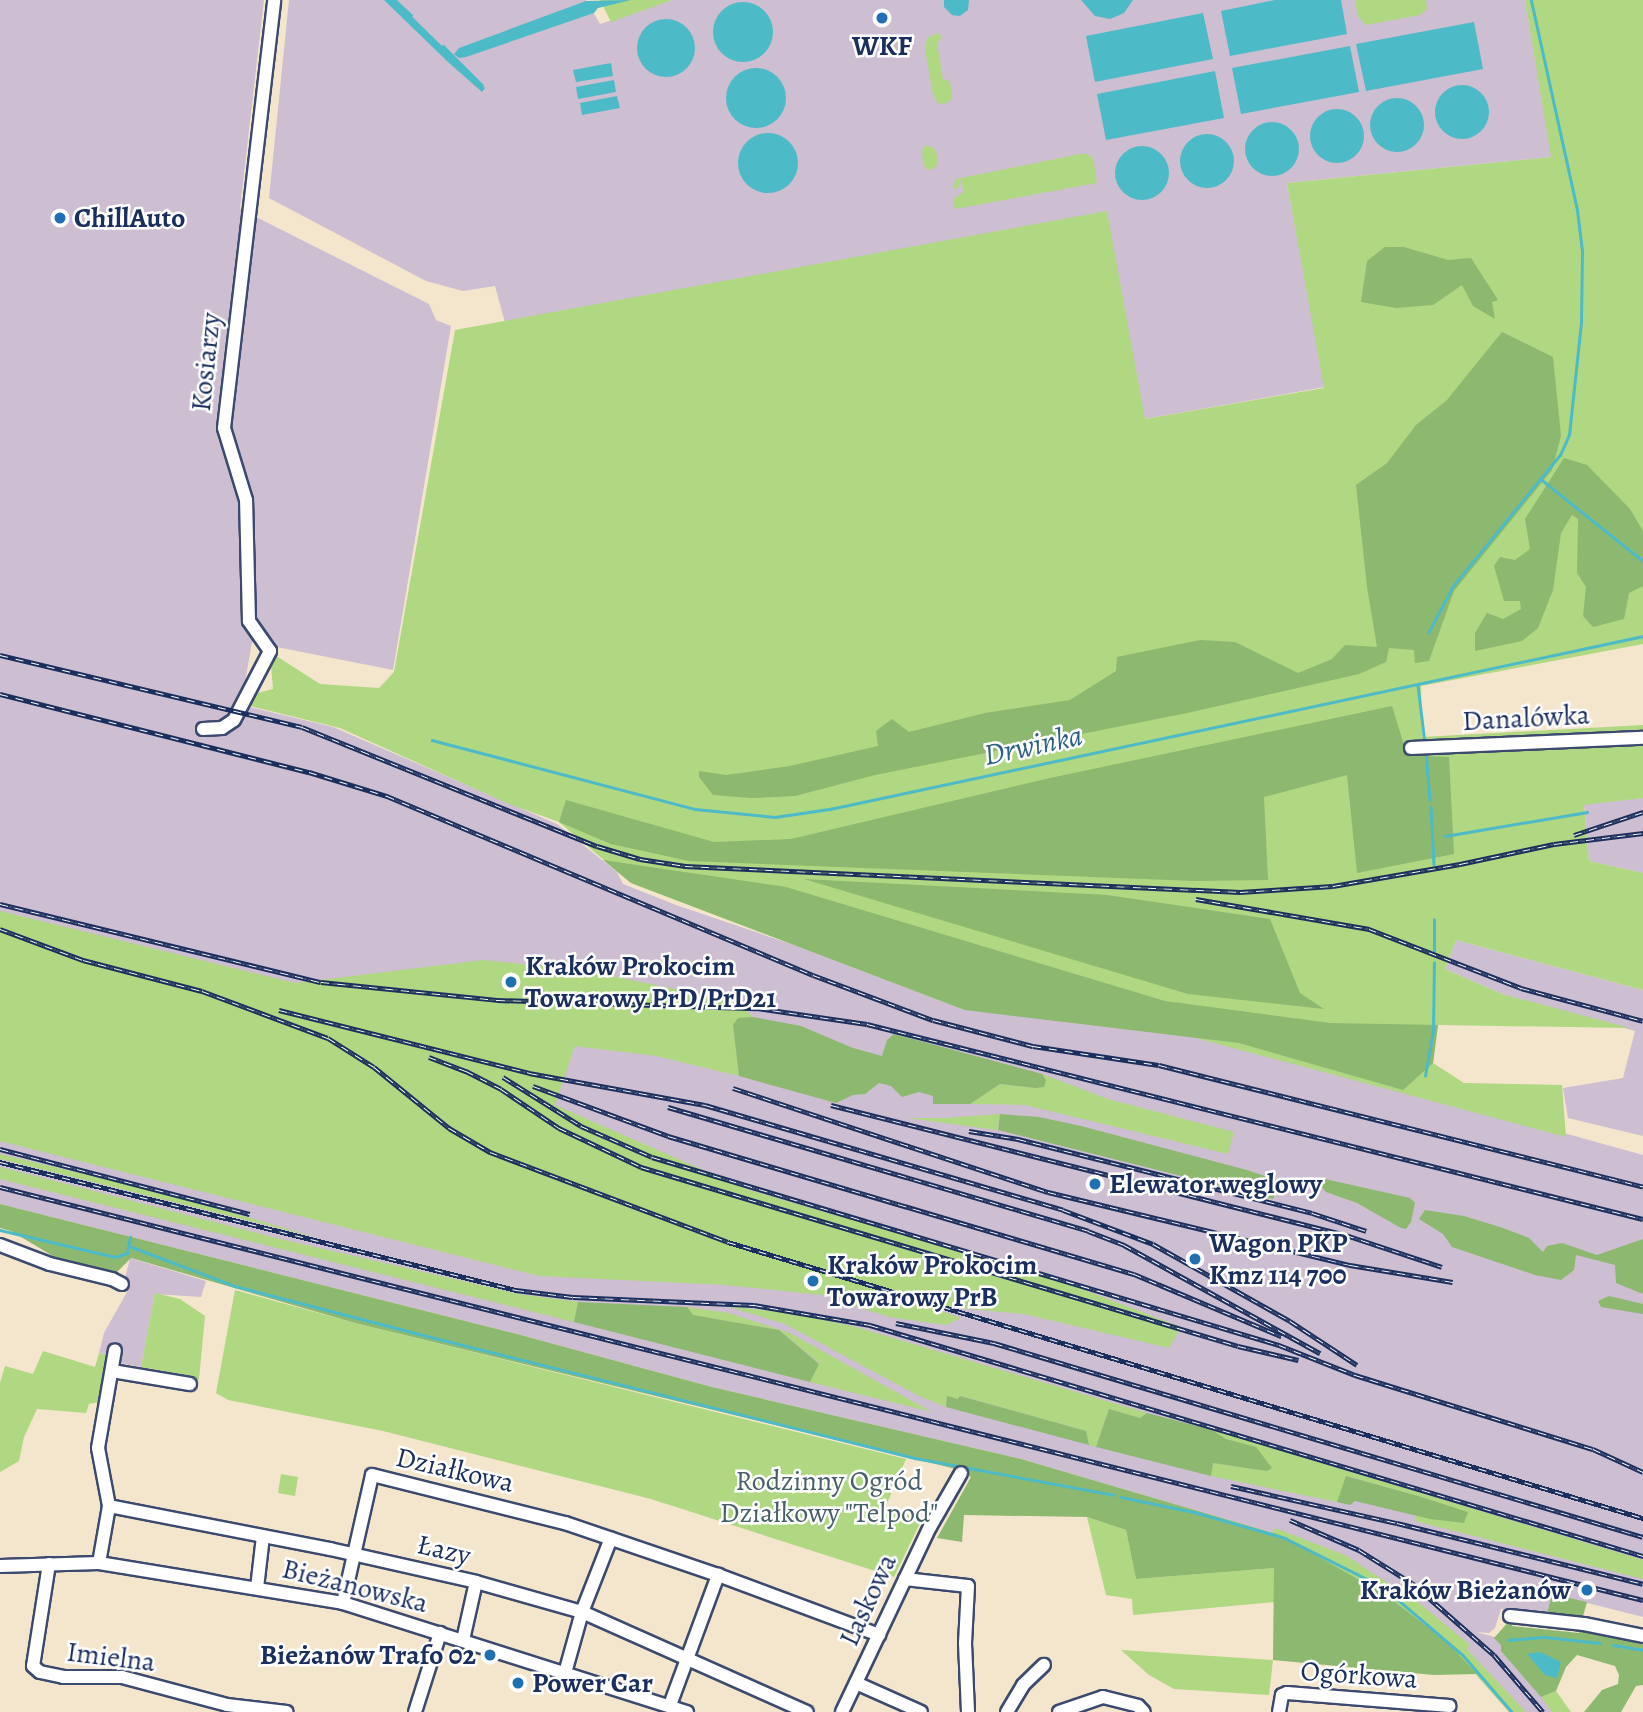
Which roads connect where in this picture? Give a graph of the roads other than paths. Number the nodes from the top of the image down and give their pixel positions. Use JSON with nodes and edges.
{"nodes":[{"id":1,"x":274,"y":0,"type":"edge"},
{"id":2,"x":203,"y":729,"type":"dead end"},
{"id":3,"x":1643,"y":738,"type":"edge"},
{"id":4,"x":1411,"y":748,"type":"dead end"},
{"id":5,"x":0,"y":1245,"type":"edge"},
{"id":6,"x":122,"y":1284,"type":"dead end"},
{"id":7,"x":115,"y":1350,"type":"dead end"},
{"id":8,"x":112,"y":1371,"type":"junction"},
{"id":9,"x":190,"y":1384,"type":"dead end"},
{"id":10,"x":961,"y":1473,"type":"dead end"},
{"id":11,"x":109,"y":1506,"type":"junction"},
{"id":12,"x":263,"y":1536,"type":"junction"},
{"id":13,"x":611,"y":1538,"type":"junction"},
{"id":14,"x":353,"y":1555,"type":"junction"},
{"id":15,"x":99,"y":1563,"type":"junction"},
{"id":16,"x":48,"y":1564,"type":"junction"},
{"id":17,"x":0,"y":1566,"type":"edge"},
{"id":18,"x":718,"y":1575,"type":"junction"},
{"id":19,"x":905,"y":1579,"type":"junction"},
{"id":20,"x":476,"y":1582,"type":"junction"},
{"id":21,"x":257,"y":1588,"type":"junction"},
{"id":22,"x":343,"y":1603,"type":"junction"},
{"id":23,"x":582,"y":1612,"type":"junction"},
{"id":24,"x":1510,"y":1616,"type":"dead end"},
{"id":25,"x":440,"y":1633,"type":"junction"},
{"id":26,"x":879,"y":1635,"type":"junction"},
{"id":27,"x":1643,"y":1636,"type":"edge"},
{"id":28,"x":463,"y":1640,"type":"junction"},
{"id":29,"x":687,"y":1657,"type":"junction"},
{"id":30,"x":1044,"y":1665,"type":"dead end"},
{"id":31,"x":565,"y":1673,"type":"junction"},
{"id":32,"x":856,"y":1683,"type":"junction"},
{"id":33,"x":670,"y":1705,"type":"junction"},
{"id":34,"x":1449,"y":1706,"type":"dead end"},
{"id":35,"x":287,"y":1712,"type":"edge"},
{"id":36,"x":415,"y":1712,"type":"edge"},
{"id":37,"x":687,"y":1712,"type":"edge"},
{"id":38,"x":807,"y":1712,"type":"edge"},
{"id":39,"x":842,"y":1712,"type":"edge"},
{"id":40,"x":921,"y":1712,"type":"edge"},
{"id":41,"x":968,"y":1712,"type":"edge"},
{"id":42,"x":1007,"y":1712,"type":"edge"},
{"id":43,"x":1059,"y":1712,"type":"edge"},
{"id":44,"x":1144,"y":1712,"type":"edge"},
{"id":45,"x":1279,"y":1712,"type":"edge"}],
"edges":[{"from":1,"to":2,"type":"street","name":"Kosiarzy"},
{"from":3,"to":4,"type":"street","name":"Danalówka"},
{"from":5,"to":6,"type":"street"},
{"from":7,"to":8,"type":"street"},
{"from":8,"to":9,"type":"street"},
{"from":8,"to":11,"type":"street"},
{"from":10,"to":19,"type":"street","name":"Laskowa"},
{"from":11,"to":12,"type":"street","name":"Łazy"},
{"from":11,"to":15,"type":"street"},
{"from":12,"to":14,"type":"street","name":"Łazy"},
{"from":12,"to":21,"type":"street"},
{"from":13,"to":14,"type":"street","name":"Działkowa"},
{"from":13,"to":18,"type":"street","name":"Działkowa"},
{"from":13,"to":23,"type":"street"},
{"from":14,"to":20,"type":"street","name":"Łazy"},
{"from":14,"to":22,"type":"street","name":"Działkowa"},
{"from":15,"to":16,"type":"street","name":"Bieżanowska"},
{"from":15,"to":21,"type":"street","name":"Bieżanowska"},
{"from":16,"to":17,"type":"street","name":"Bieżanowska"},
{"from":16,"to":35,"type":"street","name":"Imielna"},
{"from":18,"to":26,"type":"street","name":"Działkowa"},
{"from":18,"to":29,"type":"street"},
{"from":19,"to":26,"type":"street","name":"Laskowa"},
{"from":19,"to":41,"type":"street"},
{"from":20,"to":23,"type":"street","name":"Łazy"},
{"from":20,"to":28,"type":"street"},
{"from":21,"to":22,"type":"street","name":"Bieżanowska"},
{"from":22,"to":25,"type":"street","name":"Bieżanowska"},
{"from":23,"to":29,"type":"street","name":"Łazy"},
{"from":23,"to":31,"type":"street"},
{"from":24,"to":27,"type":"street"},
{"from":25,"to":28,"type":"street","name":"Bieżanowska"},
{"from":25,"to":36,"type":"street"},
{"from":26,"to":32,"type":"street","name":"Laskowa"},
{"from":28,"to":31,"type":"street","name":"Bieżanowska"},
{"from":29,"to":33,"type":"street"},
{"from":29,"to":38,"type":"street","name":"Łazy"},
{"from":30,"to":42,"type":"street"},
{"from":31,"to":33,"type":"street","name":"Bieżanowska"},
{"from":32,"to":39,"type":"street","name":"Laskowa"},
{"from":32,"to":40,"type":"street"},
{"from":33,"to":37,"type":"street","name":"Bieżanowska"},
{"from":34,"to":45,"type":"street","name":"Ogórkowa"},
{"from":43,"to":44,"type":"street"}]}
